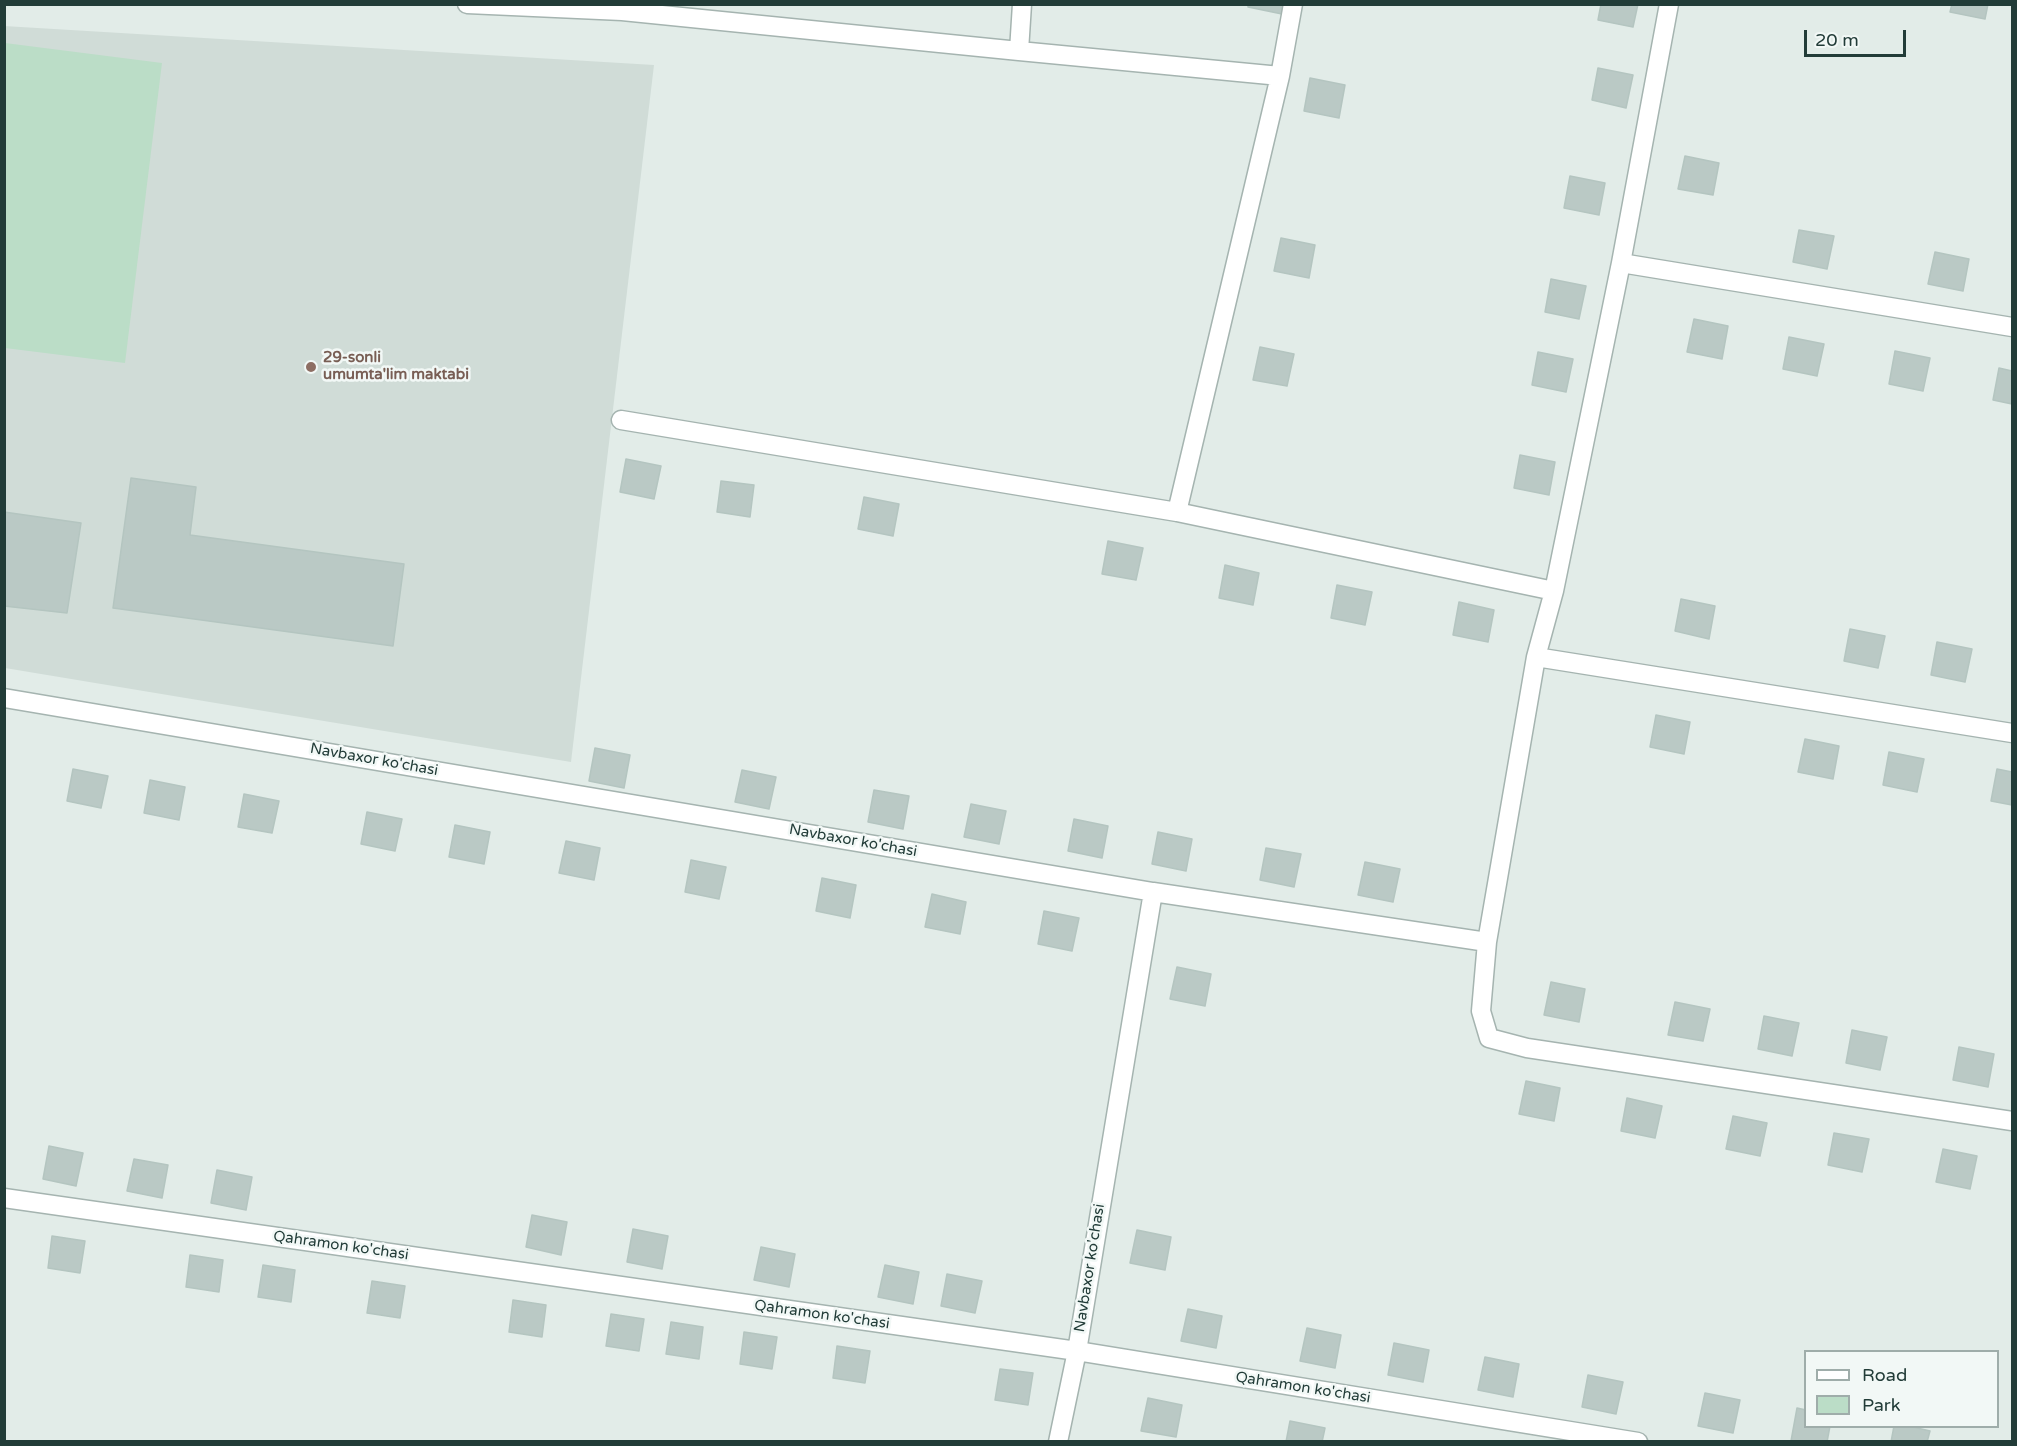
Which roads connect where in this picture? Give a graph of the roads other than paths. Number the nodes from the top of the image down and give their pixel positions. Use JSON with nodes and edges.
{"nodes":[{"id":1,"x":467,"y":4,"type":"edge"},
{"id":2,"x":1022,"y":4,"type":"edge"},
{"id":3,"x":1293,"y":4,"type":"edge"},
{"id":4,"x":1669,"y":4,"type":"edge"},
{"id":5,"x":622,"y":8,"type":"edge"},
{"id":6,"x":1019,"y":51,"type":"junction"},
{"id":7,"x":1280,"y":76,"type":"junction"},
{"id":8,"x":1621,"y":263,"type":"junction"},
{"id":9,"x":2013,"y":327,"type":"edge"},
{"id":10,"x":621,"y":420,"type":"dead end"},
{"id":11,"x":1177,"y":512,"type":"junction"},
{"id":12,"x":1554,"y":591,"type":"junction"},
{"id":13,"x":1536,"y":657,"type":"junction"},
{"id":14,"x":4,"y":698,"type":"edge"},
{"id":15,"x":2013,"y":733,"type":"edge"},
{"id":16,"x":1152,"y":892,"type":"junction"},
{"id":17,"x":1487,"y":942,"type":"junction"},
{"id":18,"x":2013,"y":1121,"type":"edge"},
{"id":19,"x":4,"y":1198,"type":"edge"},
{"id":20,"x":1077,"y":1352,"type":"junction"},
{"id":21,"x":1058,"y":1442,"type":"edge"},
{"id":22,"x":1638,"y":1442,"type":"edge"}],
"edges":[{"from":1,"to":5,"type":"street"},
{"from":2,"to":6,"type":"street"},
{"from":3,"to":7,"type":"street"},
{"from":4,"to":8,"type":"street"},
{"from":5,"to":6,"type":"street"},
{"from":6,"to":7,"type":"street"},
{"from":7,"to":11,"type":"street"},
{"from":8,"to":9,"type":"street"},
{"from":8,"to":12,"type":"street"},
{"from":10,"to":11,"type":"street"},
{"from":11,"to":12,"type":"street"},
{"from":12,"to":13,"type":"street"},
{"from":13,"to":15,"type":"street"},
{"from":13,"to":17,"type":"street"},
{"from":14,"to":16,"type":"street","name":"Navbaxor ko'chasi"},
{"from":16,"to":17,"type":"street"},
{"from":16,"to":20,"type":"street","name":"Navbaxor ko'chasi"},
{"from":17,"to":18,"type":"street"},
{"from":19,"to":20,"type":"street","name":"Qahramon ko'chasi"},
{"from":20,"to":21,"type":"street","name":"Navbaxor ko'chasi"},
{"from":20,"to":22,"type":"street","name":"Qahramon ko'chasi"}]}
